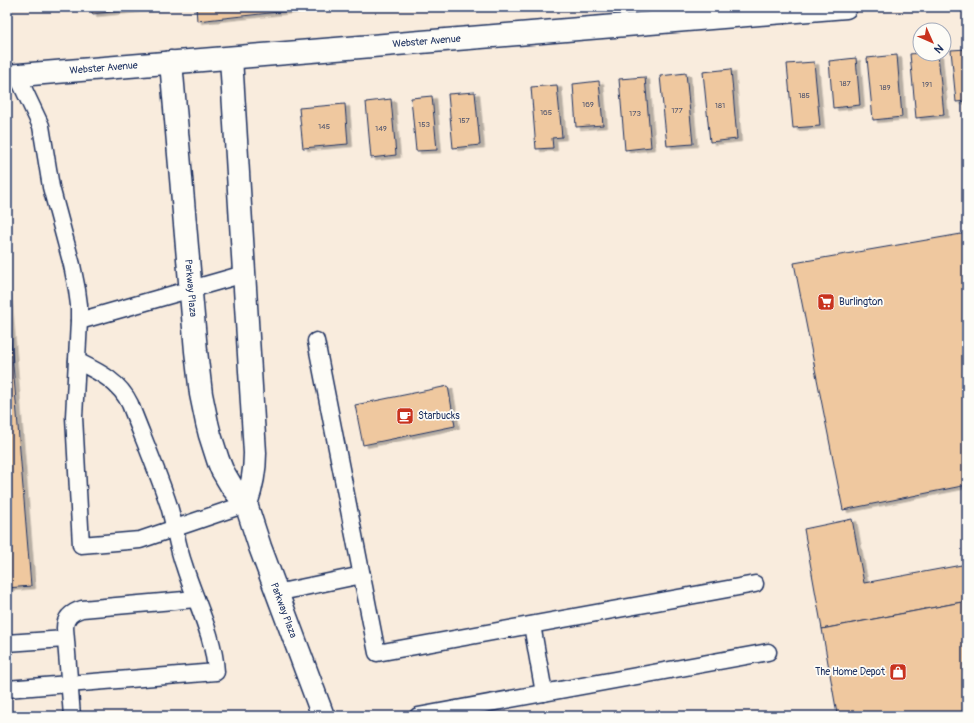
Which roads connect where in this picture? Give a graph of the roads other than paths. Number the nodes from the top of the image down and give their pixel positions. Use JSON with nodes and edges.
{"nodes":[{"id":1,"x":846,"y":7,"type":"edge"},
{"id":2,"x":231,"y":58,"type":"junction"},
{"id":3,"x":171,"y":62,"type":"junction"},
{"id":4,"x":12,"y":75,"type":"edge"},
{"id":5,"x":244,"y":274,"type":"junction"},
{"id":6,"x":190,"y":289,"type":"junction"},
{"id":7,"x":79,"y":321,"type":"junction"},
{"id":8,"x":316,"y":342,"type":"dead end"},
{"id":9,"x":77,"y":361,"type":"junction"},
{"id":10,"x":246,"y":504,"type":"junction"},
{"id":11,"x":174,"y":528,"type":"junction"},
{"id":12,"x":362,"y":575,"type":"junction"},
{"id":13,"x":755,"y":584,"type":"dead end"},
{"id":14,"x":276,"y":593,"type":"junction"},
{"id":15,"x":196,"y":600,"type":"junction"},
{"id":16,"x":532,"y":625,"type":"junction"},
{"id":17,"x":65,"y":639,"type":"junction"},
{"id":18,"x":7,"y":643,"type":"edge"},
{"id":19,"x":768,"y":652,"type":"dead end"},
{"id":20,"x":69,"y":684,"type":"junction"},
{"id":21,"x":7,"y":689,"type":"edge"},
{"id":22,"x":544,"y":693,"type":"junction"},
{"id":23,"x":72,"y":716,"type":"edge"},
{"id":24,"x":323,"y":716,"type":"edge"},
{"id":25,"x":418,"y":716,"type":"edge"}],
"edges":[{"from":1,"to":2,"type":"street","name":"Webster Avenue"},
{"from":2,"to":3,"type":"street","name":"Webster Avenue"},
{"from":2,"to":5,"type":"street"},
{"from":3,"to":4,"type":"street","name":"Webster Avenue"},
{"from":3,"to":6,"type":"street","name":"Parkway Plaza"},
{"from":4,"to":7,"type":"lane"},
{"from":5,"to":6,"type":"lane"},
{"from":5,"to":10,"type":"street"},
{"from":6,"to":7,"type":"lane"},
{"from":6,"to":10,"type":"street","name":"Parkway Plaza"},
{"from":7,"to":9,"type":"lane"},
{"from":8,"to":12,"type":"lane"},
{"from":9,"to":11,"type":"lane"},
{"from":9,"to":11,"type":"lane"},
{"from":10,"to":11,"type":"lane"},
{"from":10,"to":14,"type":"street","name":"Parkway Plaza"},
{"from":11,"to":15,"type":"lane"},
{"from":12,"to":14,"type":"lane"},
{"from":12,"to":16,"type":"lane"},
{"from":13,"to":16,"type":"lane"},
{"from":14,"to":24,"type":"street","name":"Parkway Plaza"},
{"from":15,"to":17,"type":"lane"},
{"from":15,"to":20,"type":"lane"},
{"from":16,"to":22,"type":"lane"},
{"from":17,"to":18,"type":"lane"},
{"from":17,"to":20,"type":"lane"},
{"from":19,"to":22,"type":"lane"},
{"from":20,"to":21,"type":"lane"},
{"from":20,"to":23,"type":"lane"},
{"from":22,"to":25,"type":"lane"}]}
